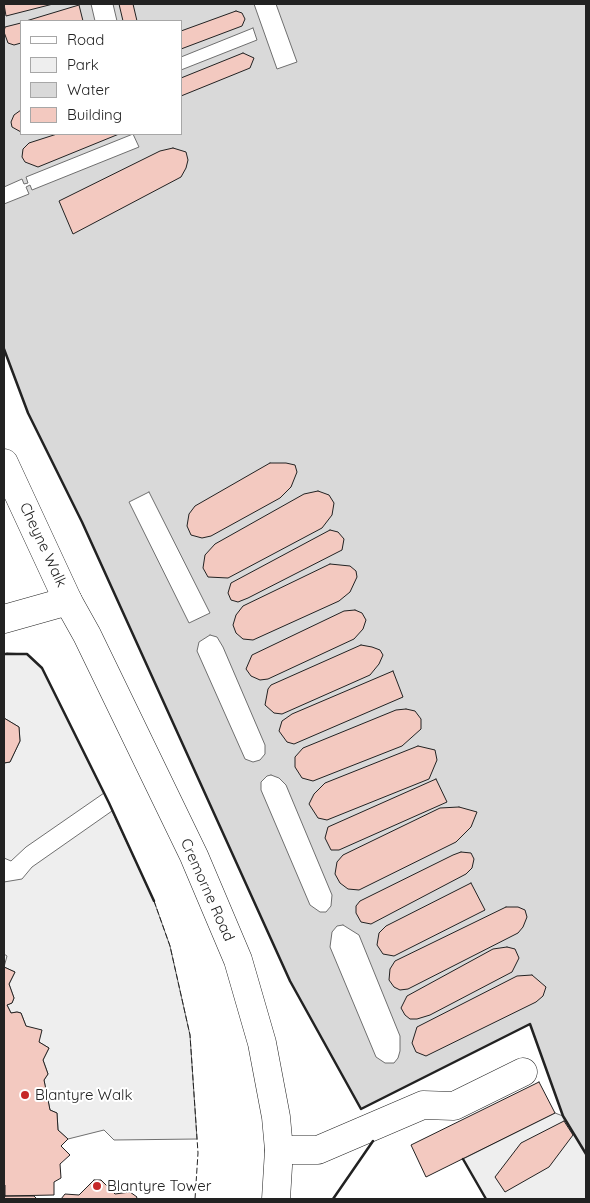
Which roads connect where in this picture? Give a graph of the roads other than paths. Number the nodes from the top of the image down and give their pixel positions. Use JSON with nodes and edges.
{"nodes":[{"id":1,"x":4,"y":463,"type":"edge"},
{"id":2,"x":68,"y":601,"type":"junction"},
{"id":3,"x":4,"y":619,"type":"edge"},
{"id":4,"x":523,"y":1072,"type":"dead end"},
{"id":5,"x":279,"y":1150,"type":"junction"},
{"id":6,"x":276,"y":1199,"type":"edge"}],
"edges":[{"from":1,"to":2,"type":"main road","name":"Cheyne Walk"},
{"from":2,"to":3,"type":"main road"},
{"from":2,"to":5,"type":"main road","name":"Cremorne Road"},
{"from":4,"to":5,"type":"main road"},
{"from":5,"to":6,"type":"main road","name":"Cremorne Road"}]}
